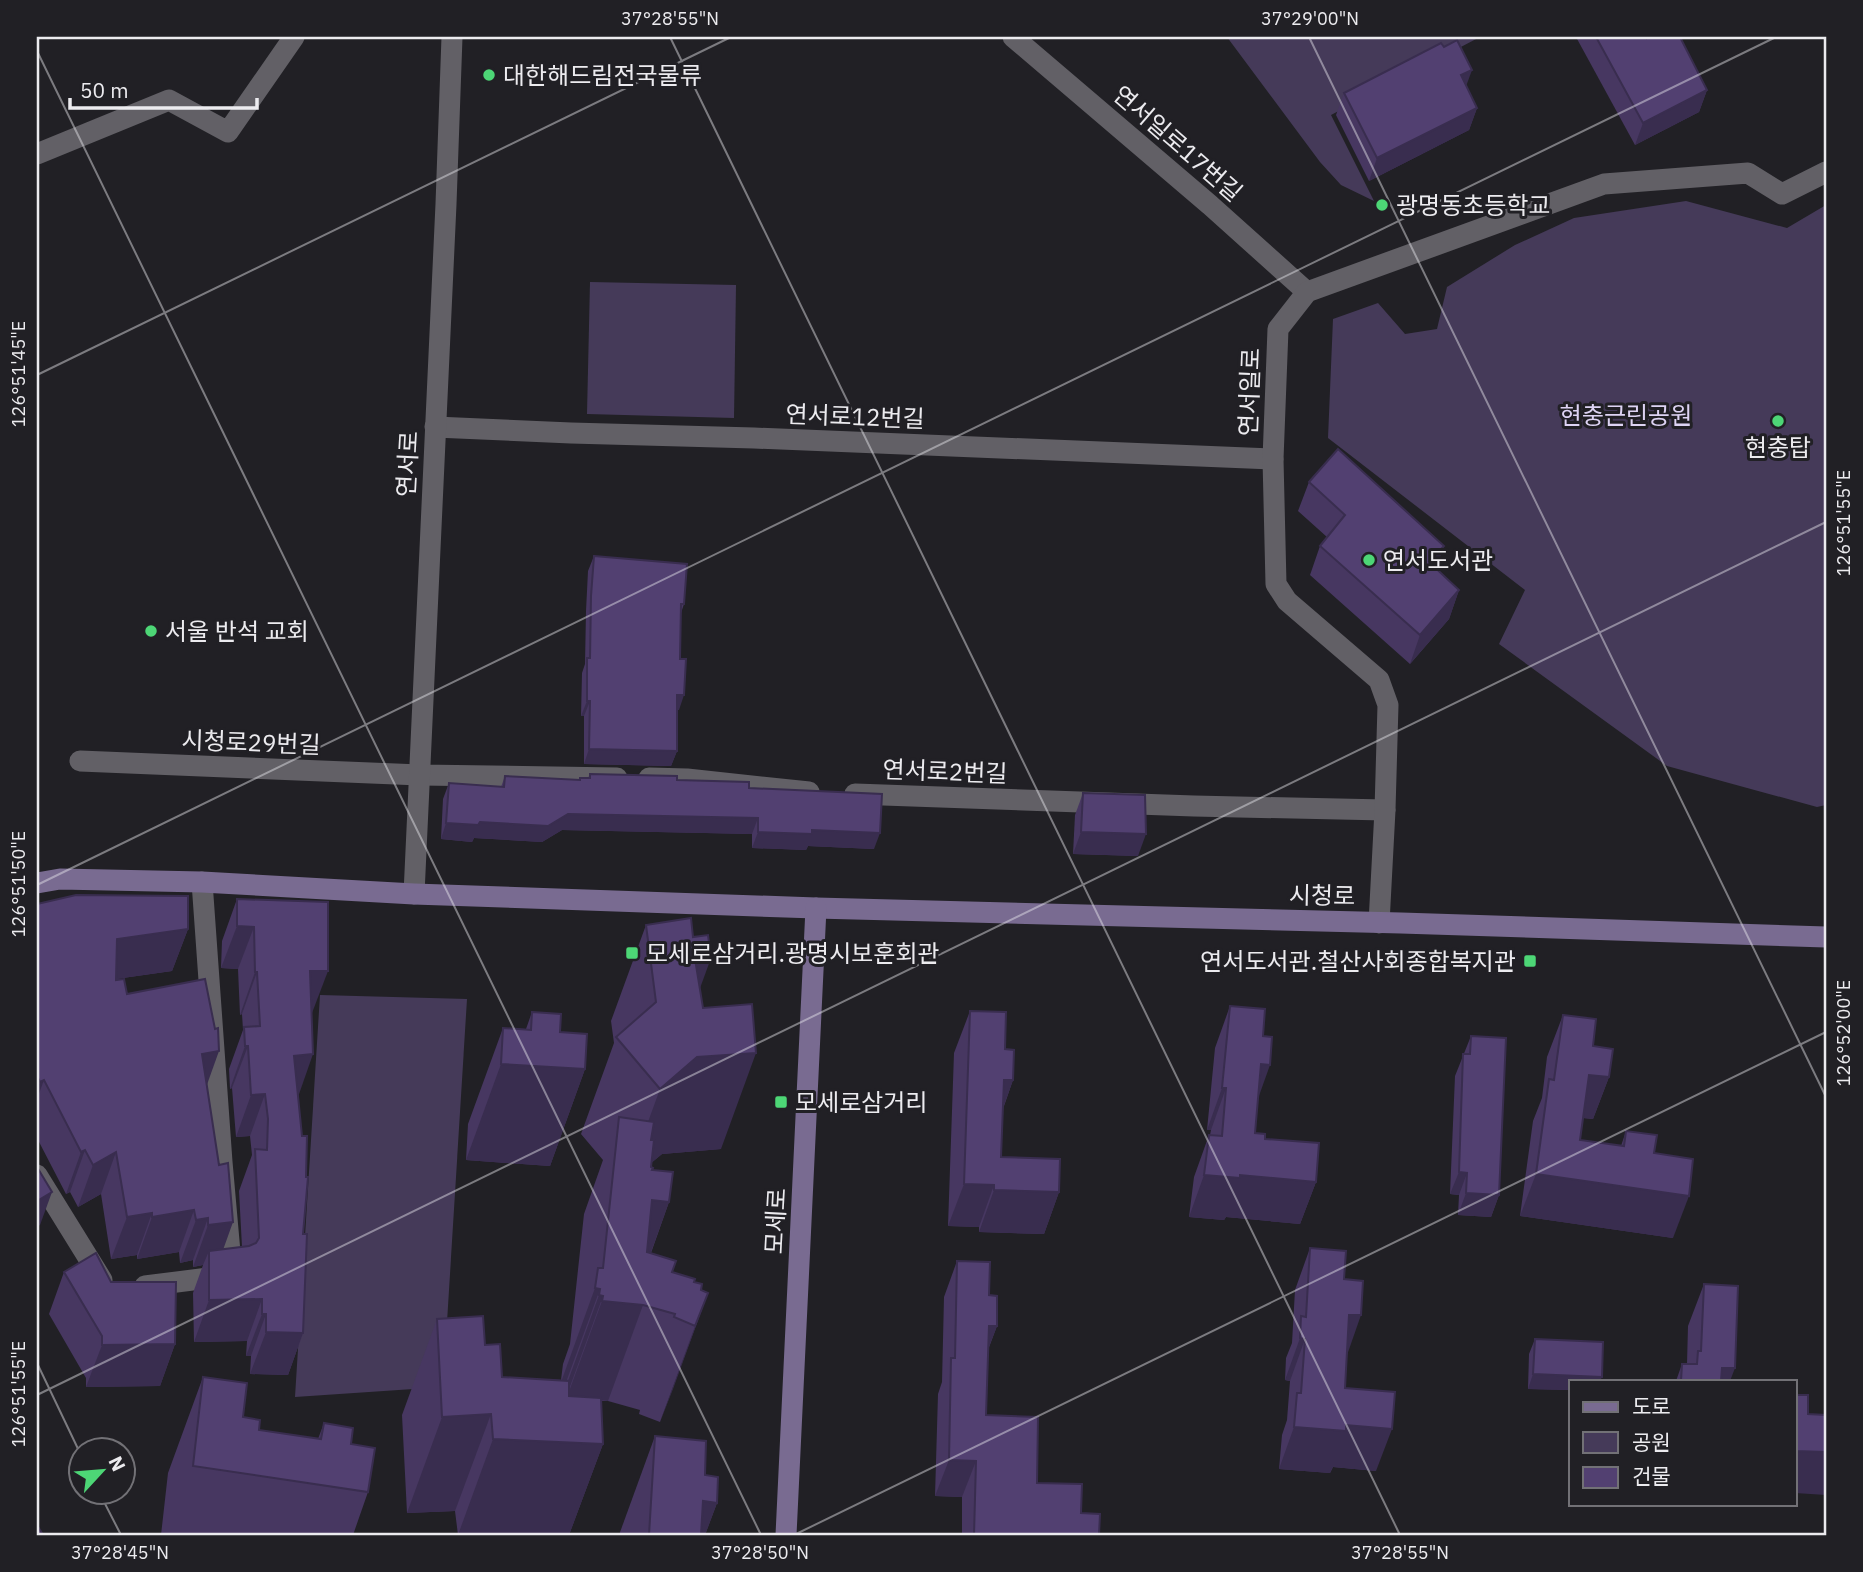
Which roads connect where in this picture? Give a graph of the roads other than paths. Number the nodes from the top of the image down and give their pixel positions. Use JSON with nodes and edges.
{"nodes":[{"id":1,"x":294,"y":37,"type":"edge"},
{"id":2,"x":452,"y":37,"type":"edge"},
{"id":3,"x":1013,"y":37,"type":"edge"},
{"id":4,"x":37,"y":154,"type":"edge"},
{"id":5,"x":1826,"y":172,"type":"edge"},
{"id":6,"x":1307,"y":292,"type":"junction"},
{"id":7,"x":435,"y":427,"type":"junction"},
{"id":8,"x":1273,"y":459,"type":"junction"},
{"id":9,"x":80,"y":761,"type":"dead end"},
{"id":10,"x":419,"y":775,"type":"junction"},
{"id":11,"x":1385,"y":810,"type":"junction"},
{"id":12,"x":202,"y":882,"type":"junction"},
{"id":13,"x":37,"y":883,"type":"edge"},
{"id":14,"x":414,"y":894,"type":"junction"},
{"id":15,"x":816,"y":908,"type":"junction"},
{"id":16,"x":1379,"y":923,"type":"junction"},
{"id":17,"x":1826,"y":937,"type":"edge"},
{"id":18,"x":37,"y":1175,"type":"edge"},
{"id":19,"x":786,"y":1535,"type":"edge"}],
"edges":[{"from":1,"to":4,"type":"street"},
{"from":2,"to":7,"type":"street","name":"연서로"},
{"from":3,"to":6,"type":"street","name":"연서일로17번길"},
{"from":5,"to":6,"type":"street"},
{"from":6,"to":8,"type":"street","name":"연서일로"},
{"from":7,"to":8,"type":"street","name":"연서로12번길"},
{"from":7,"to":10,"type":"street","name":"연서로"},
{"from":8,"to":11,"type":"street","name":"연서일로"},
{"from":9,"to":10,"type":"street","name":"시청로29번길"},
{"from":10,"to":11,"type":"street","name":"연서로2번길"},
{"from":10,"to":14,"type":"street","name":"연서로"},
{"from":11,"to":16,"type":"street","name":"연서일로"},
{"from":12,"to":13,"type":"main road","name":"시청로"},
{"from":12,"to":14,"type":"main road","name":"시청로"},
{"from":12,"to":18,"type":"street"},
{"from":14,"to":15,"type":"main road","name":"시청로"},
{"from":15,"to":16,"type":"main road","name":"시청로"},
{"from":15,"to":19,"type":"main road","name":"모세로"},
{"from":16,"to":17,"type":"main road","name":"시청로"}]}
